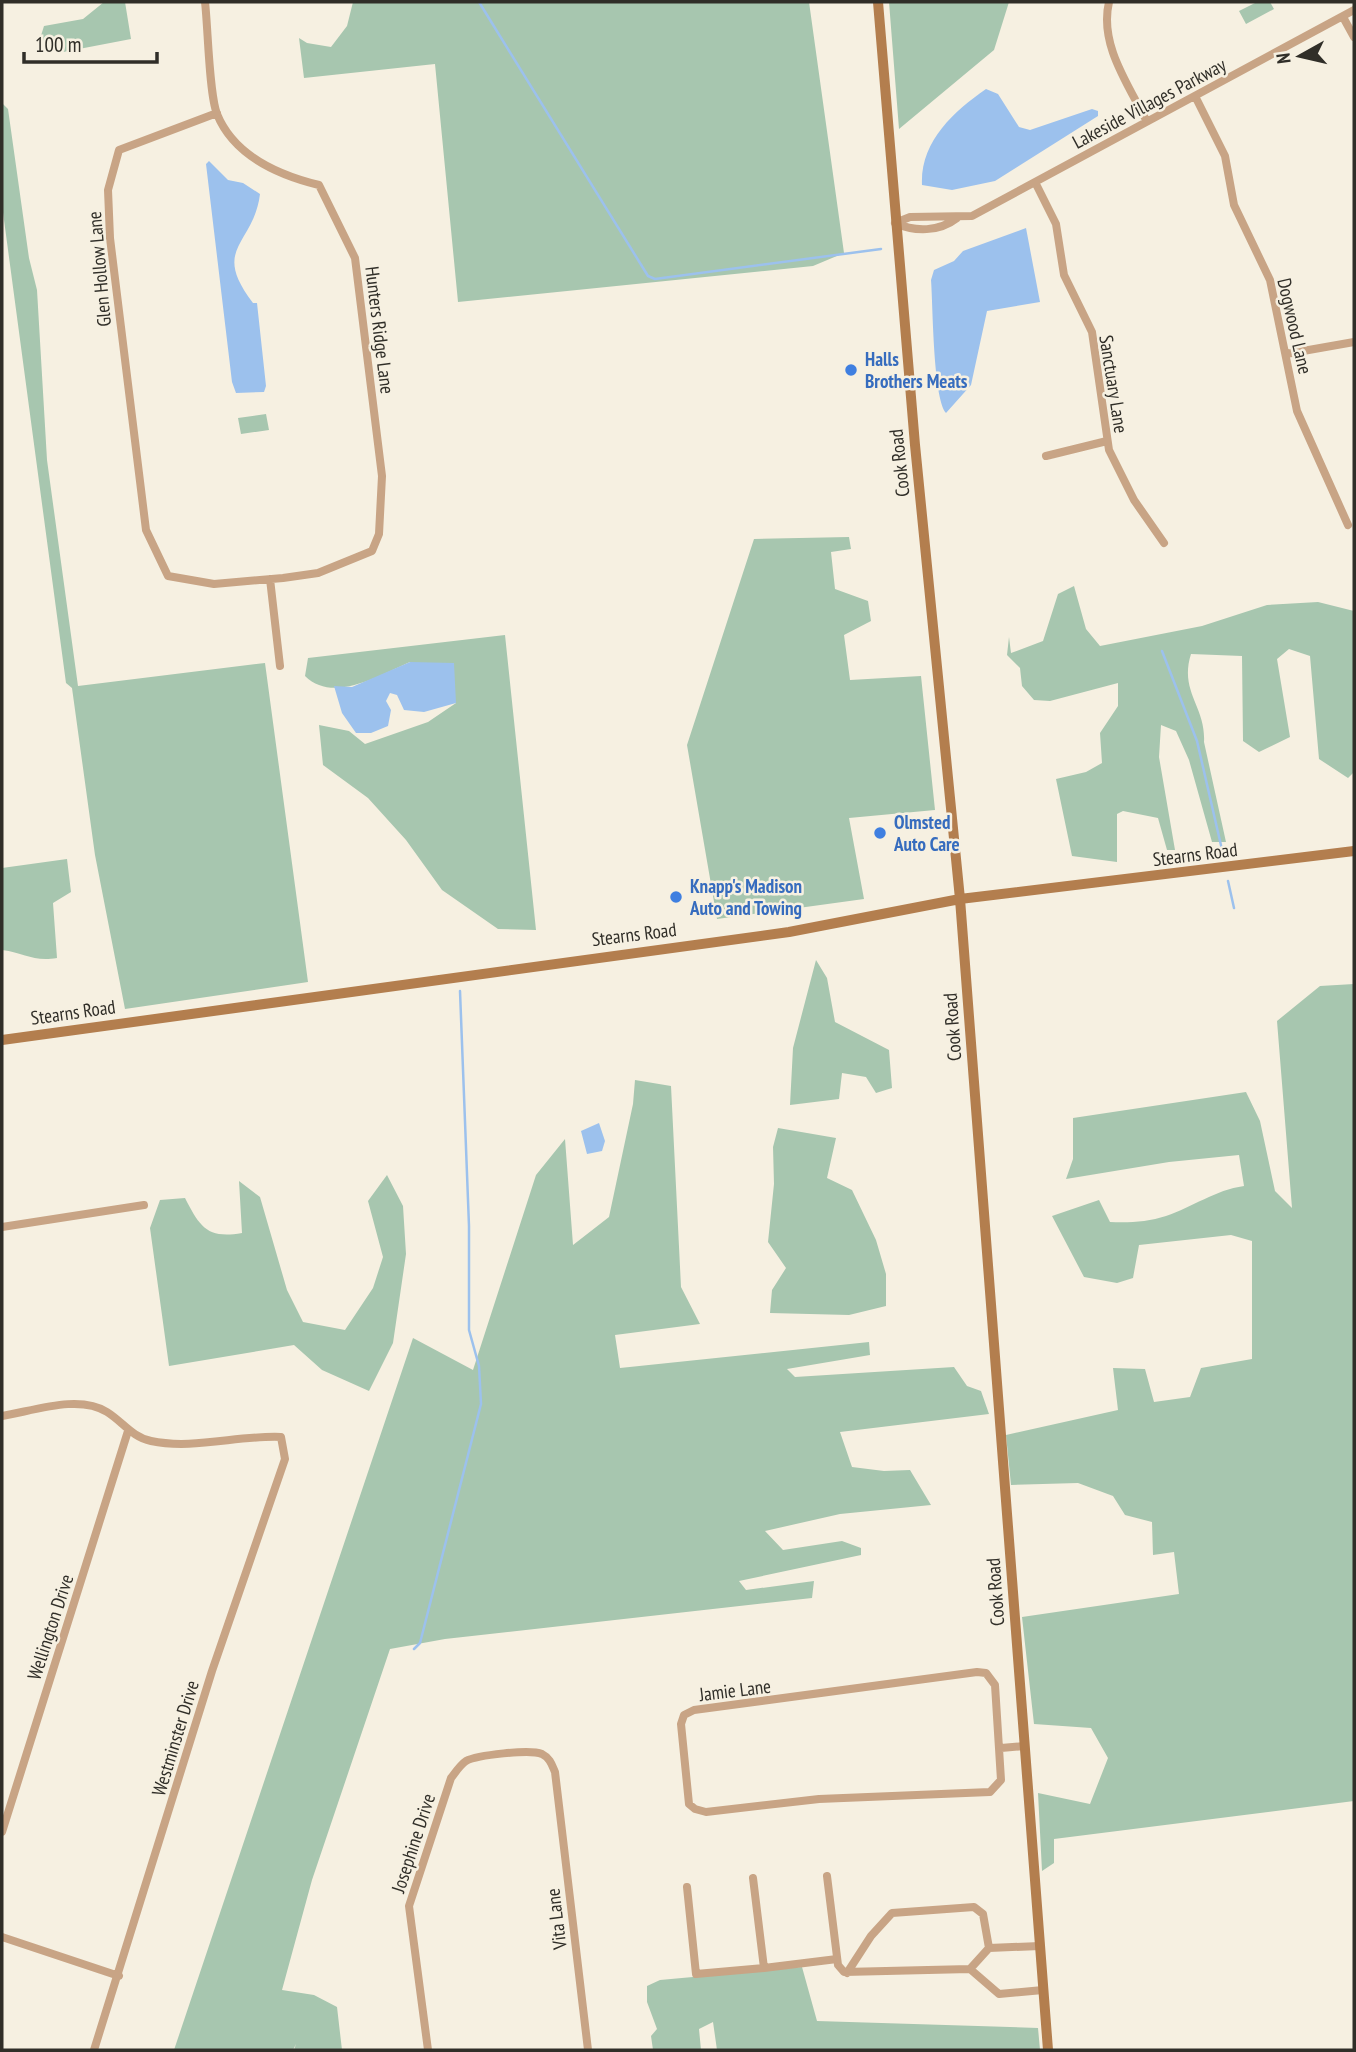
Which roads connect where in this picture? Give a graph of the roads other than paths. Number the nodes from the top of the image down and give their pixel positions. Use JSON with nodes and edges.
{"nodes":[{"id":1,"x":205,"y":2,"type":"edge"},
{"id":2,"x":878,"y":2,"type":"edge"},
{"id":3,"x":1109,"y":2,"type":"edge"},
{"id":4,"x":1354,"y":10,"type":"edge"},
{"id":5,"x":1343,"y":17,"type":"junction"},
{"id":6,"x":1354,"y":37,"type":"edge"},
{"id":7,"x":1195,"y":96,"type":"junction"},
{"id":8,"x":217,"y":113,"type":"junction"},
{"id":9,"x":1146,"y":120,"type":"junction"},
{"id":10,"x":1036,"y":184,"type":"junction"},
{"id":11,"x":957,"y":218,"type":"junction"},
{"id":12,"x":895,"y":223,"type":"junction"},
{"id":13,"x":1354,"y":342,"type":"edge"},
{"id":14,"x":1286,"y":354,"type":"junction"},
{"id":15,"x":1107,"y":441,"type":"junction"},
{"id":16,"x":1046,"y":456,"type":"dead end"},
{"id":17,"x":1348,"y":525,"type":"dead end"},
{"id":18,"x":1164,"y":543,"type":"dead end"},
{"id":19,"x":270,"y":579,"type":"junction"},
{"id":20,"x":280,"y":666,"type":"dead end"},
{"id":21,"x":1354,"y":851,"type":"edge"},
{"id":22,"x":960,"y":899,"type":"junction"},
{"id":23,"x":2,"y":1040,"type":"edge"},
{"id":24,"x":144,"y":1205,"type":"dead end"},
{"id":25,"x":2,"y":1227,"type":"edge"},
{"id":26,"x":2,"y":1416,"type":"edge"},
{"id":27,"x":128,"y":1432,"type":"junction"},
{"id":28,"x":1025,"y":1746,"type":"junction"},
{"id":29,"x":1001,"y":1748,"type":"junction"},
{"id":30,"x":556,"y":1783,"type":"joint"},
{"id":31,"x":6,"y":1805,"type":"edge"},
{"id":32,"x":2,"y":1832,"type":"edge"},
{"id":33,"x":827,"y":1876,"type":"dead end"},
{"id":34,"x":752,"y":1878,"type":"dead end"},
{"id":35,"x":687,"y":1887,"type":"dead end"},
{"id":36,"x":2,"y":1937,"type":"edge"},
{"id":37,"x":1040,"y":1946,"type":"junction"},
{"id":38,"x":989,"y":1948,"type":"junction"},
{"id":39,"x":837,"y":1959,"type":"junction"},
{"id":40,"x":764,"y":1968,"type":"junction"},
{"id":41,"x":970,"y":1969,"type":"junction"},
{"id":42,"x":847,"y":1973,"type":"junction"},
{"id":43,"x":119,"y":1976,"type":"junction"},
{"id":44,"x":1044,"y":1990,"type":"junction"},
{"id":45,"x":94,"y":2050,"type":"edge"},
{"id":46,"x":428,"y":2050,"type":"edge"},
{"id":47,"x":588,"y":2050,"type":"edge"},
{"id":48,"x":1048,"y":2050,"type":"edge"}],
"edges":[{"from":1,"to":8,"type":"street","name":"Hunters Ridge Lane"},
{"from":2,"to":12,"type":"street","name":"Cook Road"},
{"from":3,"to":9,"type":"street"},
{"from":4,"to":5,"type":"street","name":"Lakeside Villages Parkway"},
{"from":5,"to":6,"type":"street"},
{"from":5,"to":7,"type":"street","name":"Lakeside Villages Parkway"},
{"from":7,"to":9,"type":"street","name":"Lakeside Villages Parkway"},
{"from":7,"to":14,"type":"street","name":"Dogwood Lane"},
{"from":8,"to":19,"type":"street","name":"Hunters Ridge Lane"},
{"from":8,"to":19,"type":"street","name":"Glen Hollow Lane"},
{"from":9,"to":10,"type":"street","name":"Lakeside Villages Parkway"},
{"from":10,"to":11,"type":"street","name":"Lakeside Villages Parkway"},
{"from":10,"to":15,"type":"street","name":"Sanctuary Lane"},
{"from":11,"to":12,"type":"street","name":"Lakeside Villages Parkway"},
{"from":11,"to":12,"type":"street","name":"Lakeside Villages Parkway"},
{"from":12,"to":22,"type":"street","name":"Cook Road"},
{"from":13,"to":14,"type":"street"},
{"from":14,"to":17,"type":"street","name":"Dogwood Lane"},
{"from":15,"to":16,"type":"street"},
{"from":15,"to":18,"type":"street","name":"Sanctuary Lane"},
{"from":19,"to":20,"type":"street"},
{"from":21,"to":22,"type":"street","name":"Stearns Road"},
{"from":22,"to":23,"type":"street","name":"Stearns Road"},
{"from":22,"to":28,"type":"street","name":"Cook Road"},
{"from":24,"to":25,"type":"street"},
{"from":26,"to":27,"type":"street"},
{"from":27,"to":31,"type":"street","name":"Wellington Drive"},
{"from":27,"to":43,"type":"street","name":"Westminster Drive"},
{"from":28,"to":29,"type":"street"},
{"from":28,"to":37,"type":"street","name":"Cook Road"},
{"from":29,"to":29,"type":"street","name":"Jamie Lane"},
{"from":30,"to":46,"type":"street","name":"Josephine Drive"},
{"from":30,"to":47,"type":"street","name":"Vita Lane"},
{"from":31,"to":32,"type":"street","name":"Wellington Drive"},
{"from":33,"to":39,"type":"street"},
{"from":34,"to":40,"type":"street"},
{"from":35,"to":40,"type":"street"},
{"from":36,"to":43,"type":"street"},
{"from":37,"to":38,"type":"street"},
{"from":37,"to":44,"type":"street","name":"Cook Road"},
{"from":38,"to":41,"type":"street"},
{"from":38,"to":42,"type":"street"},
{"from":39,"to":40,"type":"street"},
{"from":39,"to":42,"type":"street"},
{"from":41,"to":42,"type":"street"},
{"from":41,"to":44,"type":"street"},
{"from":43,"to":45,"type":"street","name":"Westminster Drive"},
{"from":44,"to":48,"type":"street","name":"Cook Road"}]}
